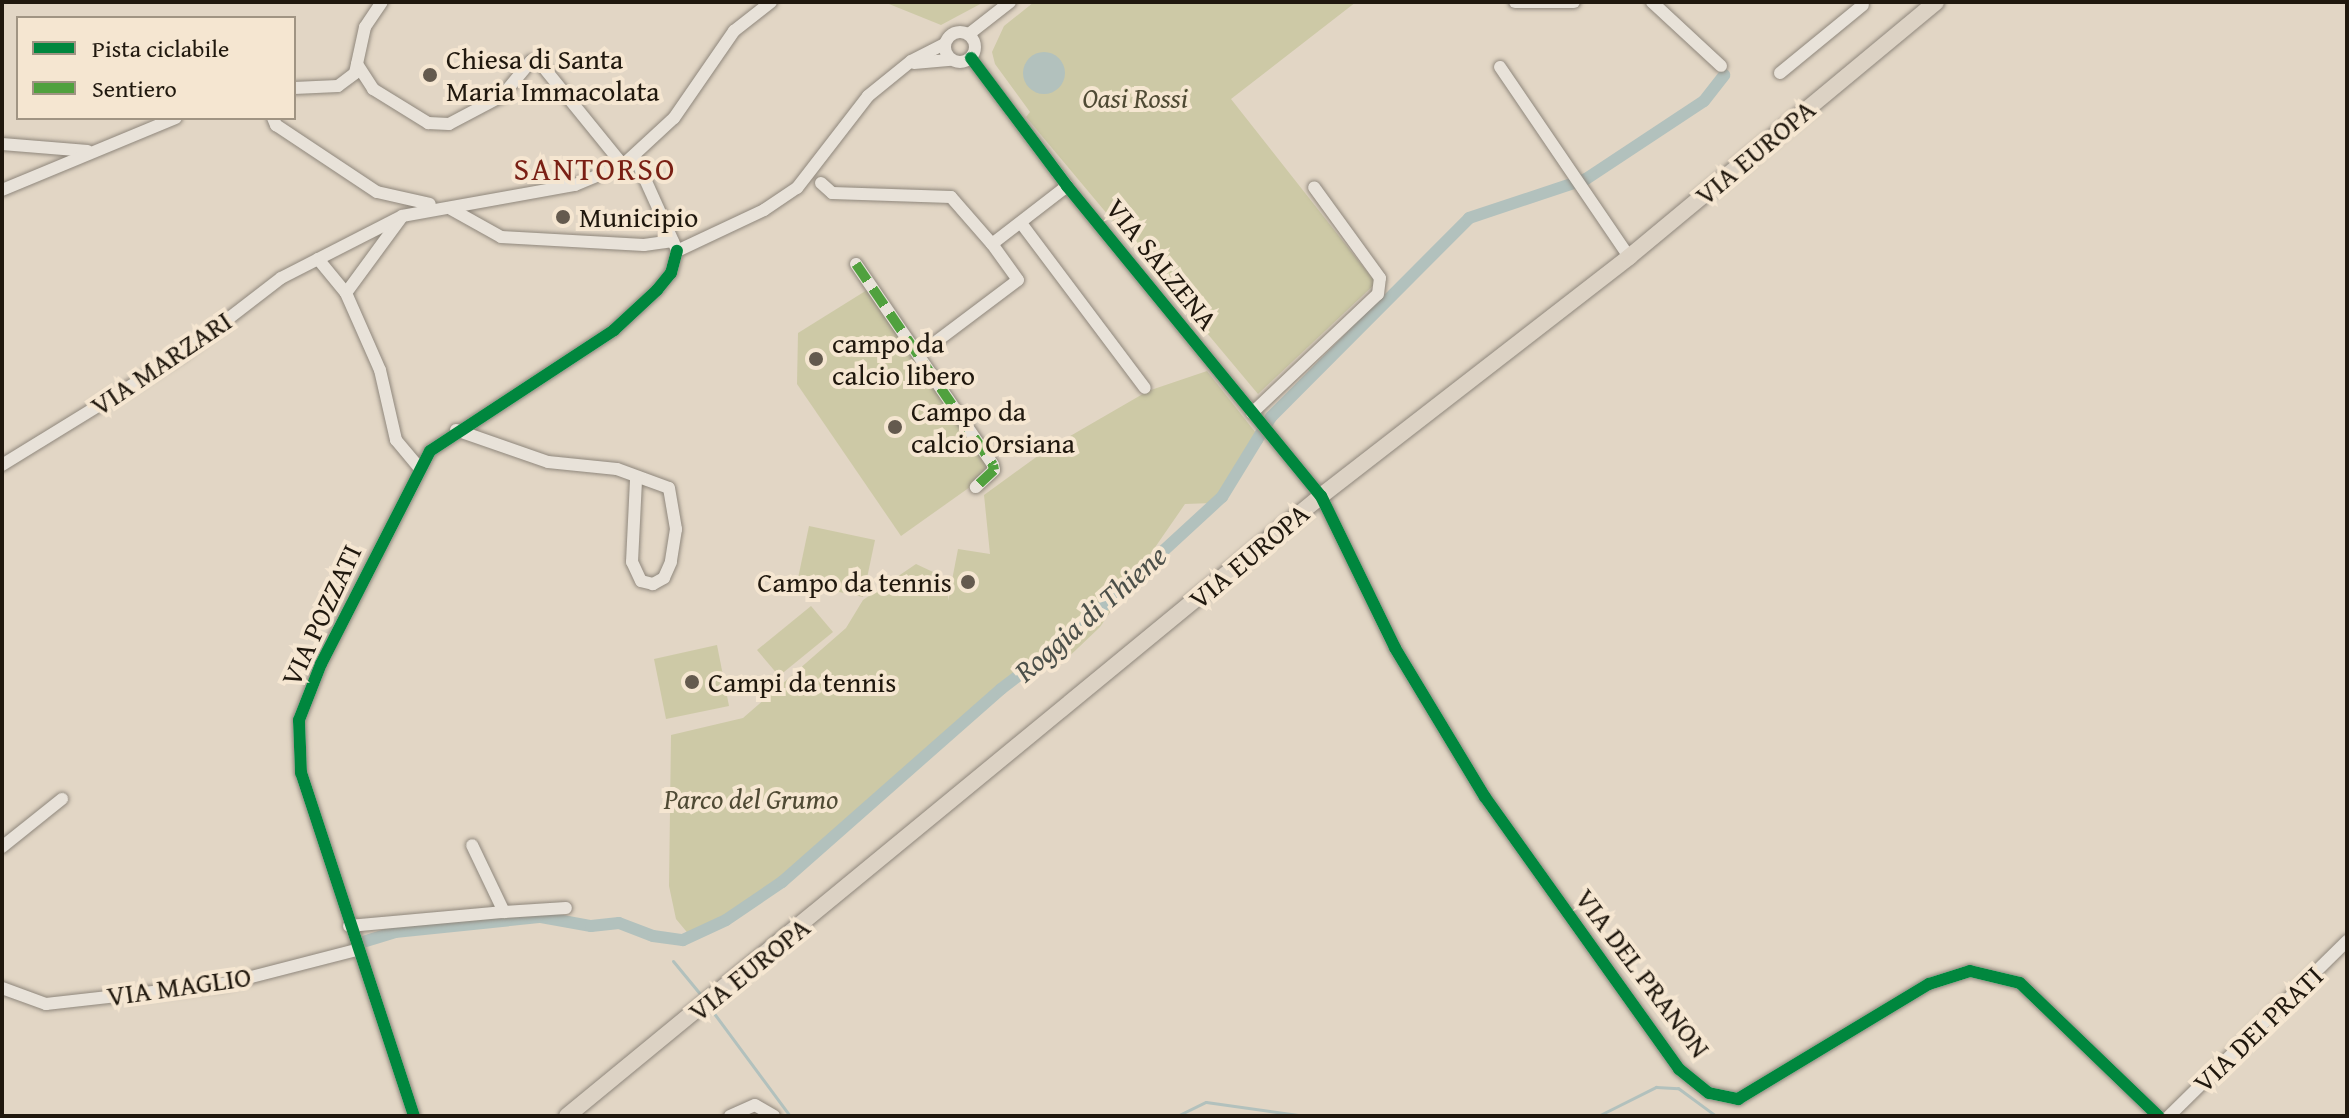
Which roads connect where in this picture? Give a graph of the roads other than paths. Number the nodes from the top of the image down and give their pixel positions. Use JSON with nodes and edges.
{"nodes":[{"id":1,"x":382,"y":2,"type":"edge"},
{"id":2,"x":771,"y":2,"type":"edge"},
{"id":3,"x":1010,"y":2,"type":"edge"},
{"id":4,"x":1515,"y":2,"type":"edge"},
{"id":5,"x":1574,"y":2,"type":"edge"},
{"id":6,"x":1652,"y":2,"type":"edge"},
{"id":7,"x":1936,"y":2,"type":"edge"},
{"id":8,"x":1864,"y":3,"type":"edge"},
{"id":9,"x":969,"y":34,"type":"junction"},
{"id":10,"x":945,"y":44,"type":"junction"},
{"id":11,"x":971,"y":58,"type":"junction"},
{"id":12,"x":951,"y":60,"type":"junction"},
{"id":13,"x":357,"y":64,"type":"junction"},
{"id":14,"x":906,"y":64,"type":"junction"},
{"id":15,"x":1721,"y":66,"type":"dead end"},
{"id":16,"x":1500,"y":67,"type":"dead end"},
{"id":17,"x":1780,"y":73,"type":"dead end"},
{"id":18,"x":296,"y":88,"type":"edge"},
{"id":19,"x":171,"y":120,"type":"edge"},
{"id":20,"x":276,"y":120,"type":"edge"},
{"id":21,"x":2,"y":144,"type":"edge"},
{"id":22,"x":88,"y":151,"type":"junction"},
{"id":23,"x":635,"y":157,"type":"junction"},
{"id":24,"x":623,"y":165,"type":"junction"},
{"id":25,"x":821,"y":183,"type":"dead end"},
{"id":26,"x":1067,"y":186,"type":"junction"},
{"id":27,"x":1314,"y":187,"type":"dead end"},
{"id":28,"x":2,"y":190,"type":"edge"},
{"id":29,"x":477,"y":203,"type":"junction"},
{"id":30,"x":451,"y":209,"type":"junction"},
{"id":31,"x":402,"y":216,"type":"junction"},
{"id":32,"x":1021,"y":223,"type":"junction"},
{"id":33,"x":992,"y":244,"type":"junction"},
{"id":34,"x":675,"y":246,"type":"junction"},
{"id":35,"x":1629,"y":257,"type":"junction"},
{"id":36,"x":318,"y":259,"type":"junction"},
{"id":37,"x":856,"y":264,"type":"dead end"},
{"id":38,"x":346,"y":293,"type":"junction"},
{"id":39,"x":937,"y":341,"type":"dead end"},
{"id":40,"x":1145,"y":388,"type":"dead end"},
{"id":41,"x":1255,"y":416,"type":"junction"},
{"id":42,"x":456,"y":430,"type":"junction"},
{"id":43,"x":2,"y":465,"type":"edge"},
{"id":44,"x":419,"y":467,"type":"junction"},
{"id":45,"x":636,"y":479,"type":"junction"},
{"id":46,"x":976,"y":487,"type":"dead end"},
{"id":47,"x":1321,"y":496,"type":"junction"},
{"id":48,"x":62,"y":799,"type":"dead end"},
{"id":49,"x":472,"y":845,"type":"dead end"},
{"id":50,"x":2,"y":847,"type":"edge"},
{"id":51,"x":566,"y":908,"type":"dead end"},
{"id":52,"x":504,"y":912,"type":"junction"},
{"id":53,"x":349,"y":926,"type":"junction"},
{"id":54,"x":2347,"y":941,"type":"edge"},
{"id":55,"x":356,"y":950,"type":"junction"},
{"id":56,"x":2,"y":988,"type":"edge"},
{"id":57,"x":414,"y":1116,"type":"edge"},
{"id":58,"x":567,"y":1116,"type":"edge"},
{"id":59,"x":730,"y":1116,"type":"edge"},
{"id":60,"x":774,"y":1116,"type":"edge"},
{"id":61,"x":2158,"y":1116,"type":"edge"},
{"id":62,"x":2169,"y":1116,"type":"edge"}],
"edges":[{"from":1,"to":13,"type":"street"},
{"from":2,"to":23,"type":"street"},
{"from":3,"to":9,"type":"street"},
{"from":4,"to":5,"type":"street"},
{"from":6,"to":15,"type":"street"},
{"from":7,"to":35,"type":"main road","name":"VIA EUROPA"},
{"from":8,"to":17,"type":"street"},
{"from":9,"to":10,"type":"street"},
{"from":9,"to":11,"type":"street"},
{"from":10,"to":12,"type":"street"},
{"from":10,"to":14,"type":"street"},
{"from":11,"to":12,"type":"street"},
{"from":11,"to":26,"type":"street","name":"VIA SALZENA"},
{"from":12,"to":14,"type":"street"},
{"from":13,"to":18,"type":"street"},
{"from":13,"to":24,"type":"street"},
{"from":14,"to":34,"type":"street"},
{"from":16,"to":35,"type":"street"},
{"from":19,"to":22,"type":"street"},
{"from":20,"to":29,"type":"street"},
{"from":21,"to":22,"type":"street"},
{"from":22,"to":28,"type":"street"},
{"from":23,"to":24,"type":"street"},
{"from":23,"to":34,"type":"street"},
{"from":24,"to":29,"type":"street"},
{"from":25,"to":33,"type":"street"},
{"from":26,"to":32,"type":"street"},
{"from":26,"to":41,"type":"street","name":"VIA SALZENA"},
{"from":27,"to":41,"type":"street"},
{"from":29,"to":30,"type":"street","name":"VIA MARZARI"},
{"from":30,"to":31,"type":"street","name":"VIA MARZARI"},
{"from":30,"to":34,"type":"street"},
{"from":31,"to":36,"type":"street","name":"VIA MARZARI"},
{"from":31,"to":38,"type":"street"},
{"from":32,"to":33,"type":"street"},
{"from":32,"to":40,"type":"street"},
{"from":33,"to":39,"type":"street"},
{"from":34,"to":42,"type":"street","name":"VIA POZZATI"},
{"from":35,"to":47,"type":"main road","name":"VIA EUROPA"},
{"from":36,"to":38,"type":"street"},
{"from":36,"to":43,"type":"street","name":"VIA MARZARI"},
{"from":37,"to":46,"type":"street"},
{"from":38,"to":44,"type":"street"},
{"from":41,"to":47,"type":"street","name":"VIA SALZENA"},
{"from":42,"to":44,"type":"street","name":"VIA POZZATI"},
{"from":42,"to":45,"type":"street"},
{"from":44,"to":53,"type":"street","name":"VIA POZZATI"},
{"from":45,"to":45,"type":"street"},
{"from":47,"to":58,"type":"main road","name":"VIA EUROPA"},
{"from":47,"to":61,"type":"street","name":"VIA DEL PRANON"},
{"from":48,"to":50,"type":"street"},
{"from":49,"to":52,"type":"street"},
{"from":51,"to":52,"type":"street"},
{"from":52,"to":53,"type":"street"},
{"from":53,"to":55,"type":"street","name":"VIA POZZATI"},
{"from":54,"to":62,"type":"street","name":"VIA DEI PRATI"},
{"from":55,"to":56,"type":"street","name":"VIA MAGLIO"},
{"from":55,"to":57,"type":"street","name":"VIA POZZATI"},
{"from":59,"to":60,"type":"street"}]}
